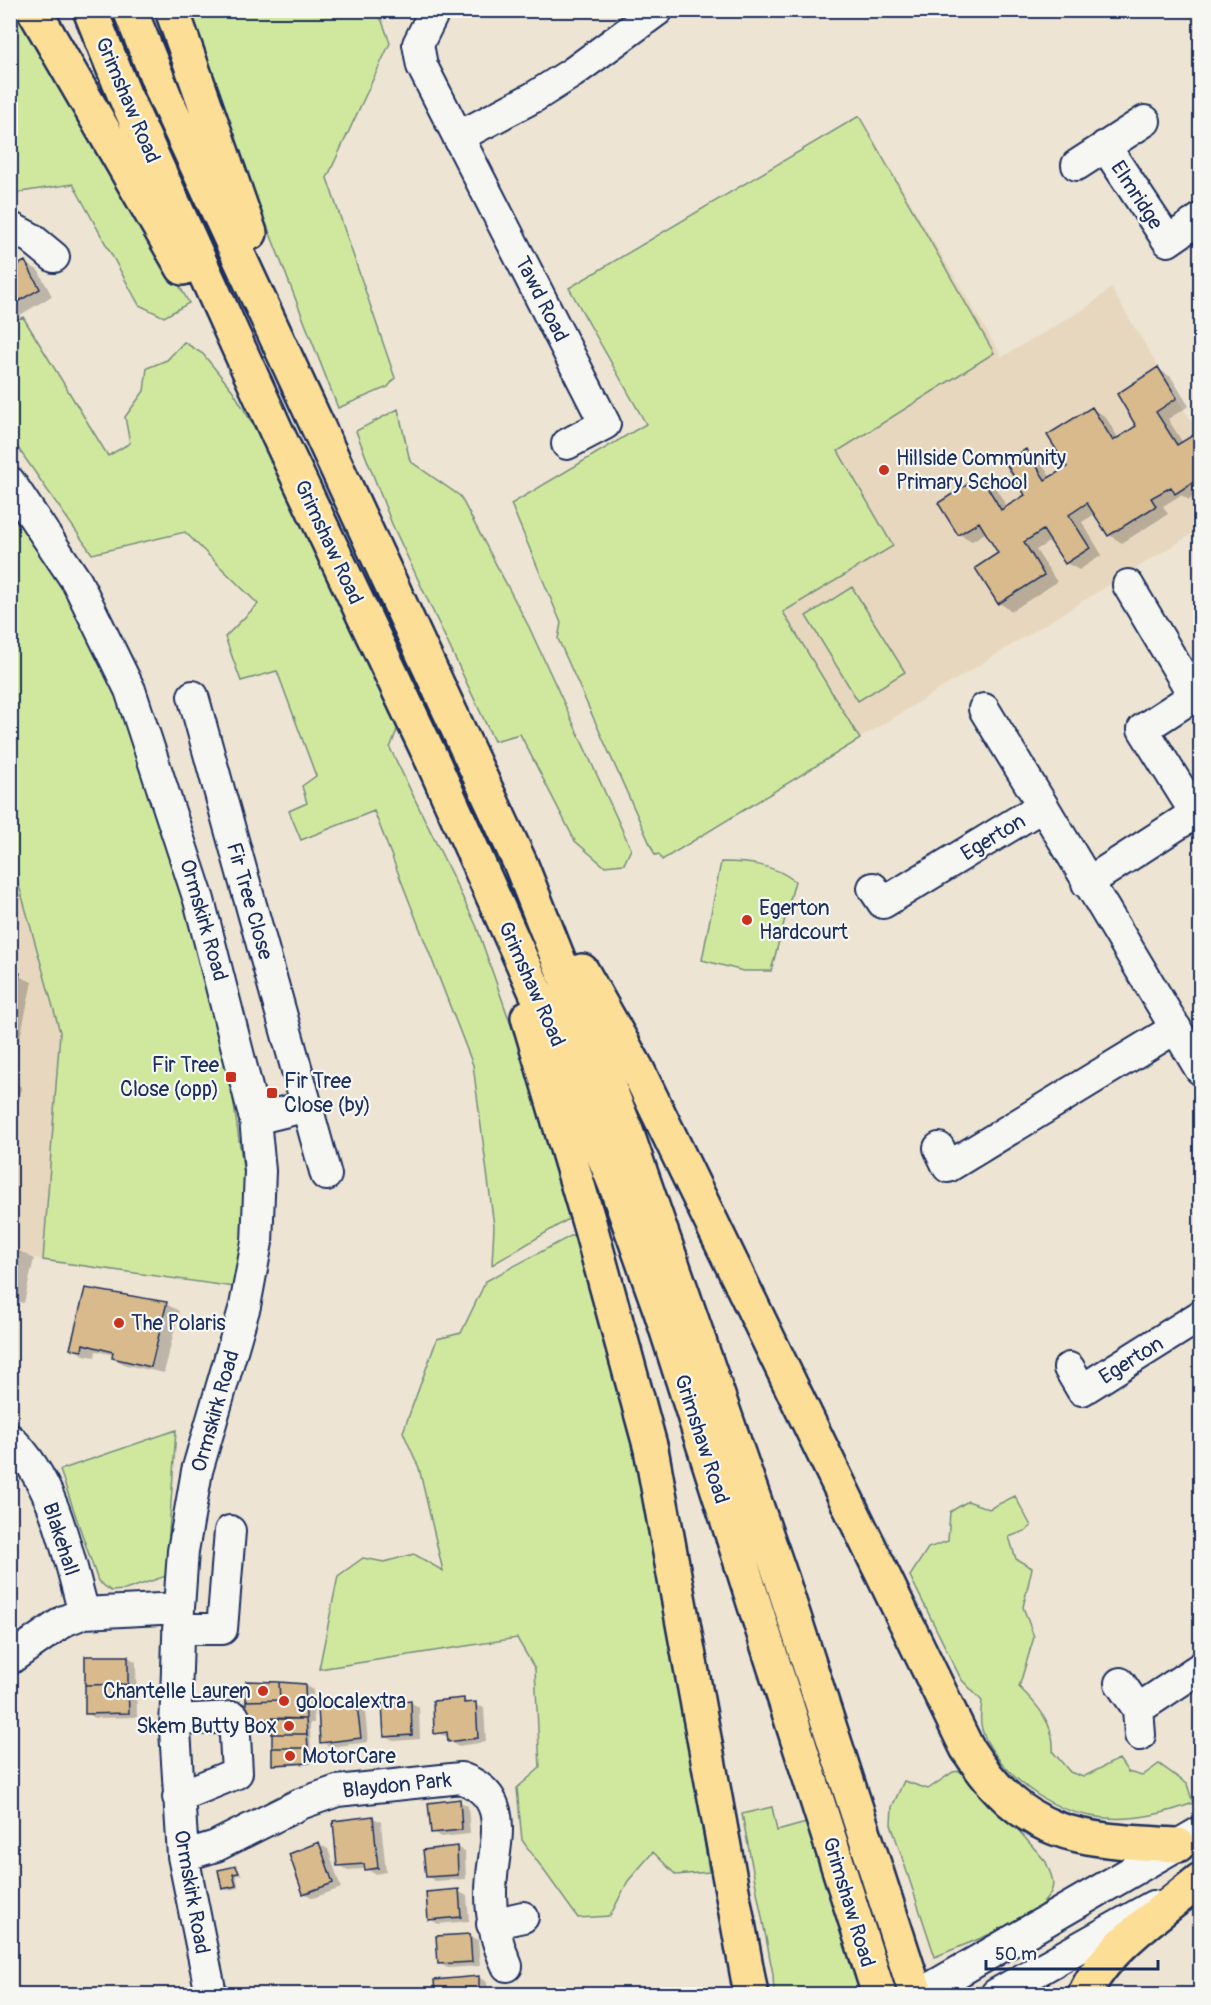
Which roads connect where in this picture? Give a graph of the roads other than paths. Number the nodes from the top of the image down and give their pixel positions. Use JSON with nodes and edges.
{"nodes":[{"id":1,"x":34,"y":10,"type":"edge"},
{"id":2,"x":90,"y":10,"type":"edge"},
{"id":3,"x":130,"y":10,"type":"edge"},
{"id":4,"x":172,"y":10,"type":"edge"},
{"id":5,"x":435,"y":10,"type":"edge"},
{"id":6,"x":658,"y":10,"type":"edge"},
{"id":7,"x":1145,"y":120,"type":"dead end"},
{"id":8,"x":459,"y":137,"type":"junction"},
{"id":9,"x":1106,"y":146,"type":"junction"},
{"id":10,"x":1077,"y":165,"type":"dead end"},
{"id":11,"x":1200,"y":219,"type":"edge"},
{"id":12,"x":10,"y":227,"type":"edge"},
{"id":13,"x":54,"y":257,"type":"dead end"},
{"id":14,"x":315,"y":418,"type":"junction"},
{"id":15,"x":279,"y":436,"type":"junction"},
{"id":16,"x":567,"y":444,"type":"dead end"},
{"id":17,"x":10,"y":482,"type":"edge"},
{"id":18,"x":1128,"y":585,"type":"dead end"},
{"id":19,"x":193,"y":696,"type":"dead end"},
{"id":20,"x":984,"y":709,"type":"dead end"},
{"id":21,"x":1043,"y":806,"type":"junction"},
{"id":22,"x":1198,"y":812,"type":"edge"},
{"id":23,"x":521,"y":865,"type":"junction"},
{"id":24,"x":485,"y":878,"type":"junction"},
{"id":25,"x":1087,"y":883,"type":"junction"},
{"id":26,"x":873,"y":888,"type":"dead end"},
{"id":27,"x":1176,"y":1028,"type":"junction"},
{"id":28,"x":1200,"y":1069,"type":"edge"},
{"id":29,"x":308,"y":1106,"type":"junction"},
{"id":30,"x":255,"y":1119,"type":"junction"},
{"id":31,"x":939,"y":1148,"type":"dead end"},
{"id":32,"x":326,"y":1175,"type":"dead end"},
{"id":33,"x":1200,"y":1316,"type":"edge"},
{"id":34,"x":1069,"y":1368,"type":"dead end"},
{"id":35,"x":10,"y":1439,"type":"edge"},
{"id":36,"x":230,"y":1531,"type":"dead end"},
{"id":37,"x":84,"y":1613,"type":"junction"},
{"id":38,"x":178,"y":1618,"type":"junction"},
{"id":39,"x":10,"y":1659,"type":"edge"},
{"id":40,"x":1200,"y":1668,"type":"edge"},
{"id":41,"x":1120,"y":1683,"type":"dead end"},
{"id":42,"x":176,"y":1720,"type":"junction"},
{"id":43,"x":178,"y":1797,"type":"junction"},
{"id":44,"x":1189,"y":1839,"type":"edge"},
{"id":45,"x":183,"y":1856,"type":"junction"},
{"id":46,"x":1200,"y":1880,"type":"edge"},
{"id":47,"x":522,"y":1917,"type":"dead end"},
{"id":48,"x":492,"y":1924,"type":"junction"},
{"id":49,"x":507,"y":1966,"type":"dead end"},
{"id":50,"x":1002,"y":1991,"type":"edge"},
{"id":51,"x":211,"y":1995,"type":"edge"},
{"id":52,"x":751,"y":1995,"type":"edge"},
{"id":53,"x":879,"y":1995,"type":"edge"},
{"id":54,"x":918,"y":1995,"type":"edge"},
{"id":55,"x":1085,"y":1995,"type":"edge"}],
"edges":[{"from":1,"to":15,"type":"main road"},
{"from":2,"to":15,"type":"main road","name":"Grimshaw Road"},
{"from":3,"to":14,"type":"main road","name":"Grimshaw Road"},
{"from":4,"to":14,"type":"main road"},
{"from":5,"to":8,"type":"street","name":"Tawd Road"},
{"from":6,"to":8,"type":"street"},
{"from":7,"to":9,"type":"street","name":"Elmridge"},
{"from":8,"to":16,"type":"street","name":"Tawd Road"},
{"from":9,"to":10,"type":"street","name":"Elmridge"},
{"from":9,"to":11,"type":"street","name":"Elmridge"},
{"from":12,"to":13,"type":"street"},
{"from":14,"to":23,"type":"main road","name":"Grimshaw Road"},
{"from":15,"to":24,"type":"main road","name":"Grimshaw Road"},
{"from":17,"to":30,"type":"street","name":"Ormskirk Road"},
{"from":18,"to":22,"type":"street"},
{"from":19,"to":29,"type":"street","name":"Fir Tree Close"},
{"from":20,"to":21,"type":"street"},
{"from":21,"to":25,"type":"street","name":"Egerton"},
{"from":21,"to":26,"type":"street","name":"Egerton"},
{"from":22,"to":25,"type":"street"},
{"from":23,"to":44,"type":"main road"},
{"from":23,"to":54,"type":"main road","name":"Grimshaw Road"},
{"from":24,"to":52,"type":"main road"},
{"from":24,"to":53,"type":"main road","name":"Grimshaw Road"},
{"from":25,"to":27,"type":"street","name":"Egerton"},
{"from":27,"to":28,"type":"street","name":"Egerton"},
{"from":27,"to":31,"type":"street"},
{"from":29,"to":30,"type":"street"},
{"from":29,"to":32,"type":"street","name":"Fir Tree Close"},
{"from":30,"to":38,"type":"street","name":"Ormskirk Road"},
{"from":33,"to":34,"type":"street","name":"Egerton"},
{"from":35,"to":37,"type":"street","name":"Blakehall"},
{"from":36,"to":38,"type":"street"},
{"from":37,"to":38,"type":"street"},
{"from":37,"to":39,"type":"street"},
{"from":38,"to":42,"type":"street","name":"Ormskirk Road"},
{"from":40,"to":41,"type":"street"},
{"from":42,"to":43,"type":"street","name":"Ormskirk Road"},
{"from":42,"to":43,"type":"street"},
{"from":43,"to":45,"type":"street","name":"Ormskirk Road"},
{"from":44,"to":54,"type":"street"},
{"from":45,"to":48,"type":"street","name":"Blaydon Park"},
{"from":45,"to":51,"type":"street","name":"Ormskirk Road"},
{"from":46,"to":50,"type":"street"},
{"from":46,"to":55,"type":"main road"},
{"from":47,"to":48,"type":"street"},
{"from":48,"to":49,"type":"street","name":"Blaydon Park"}]}
